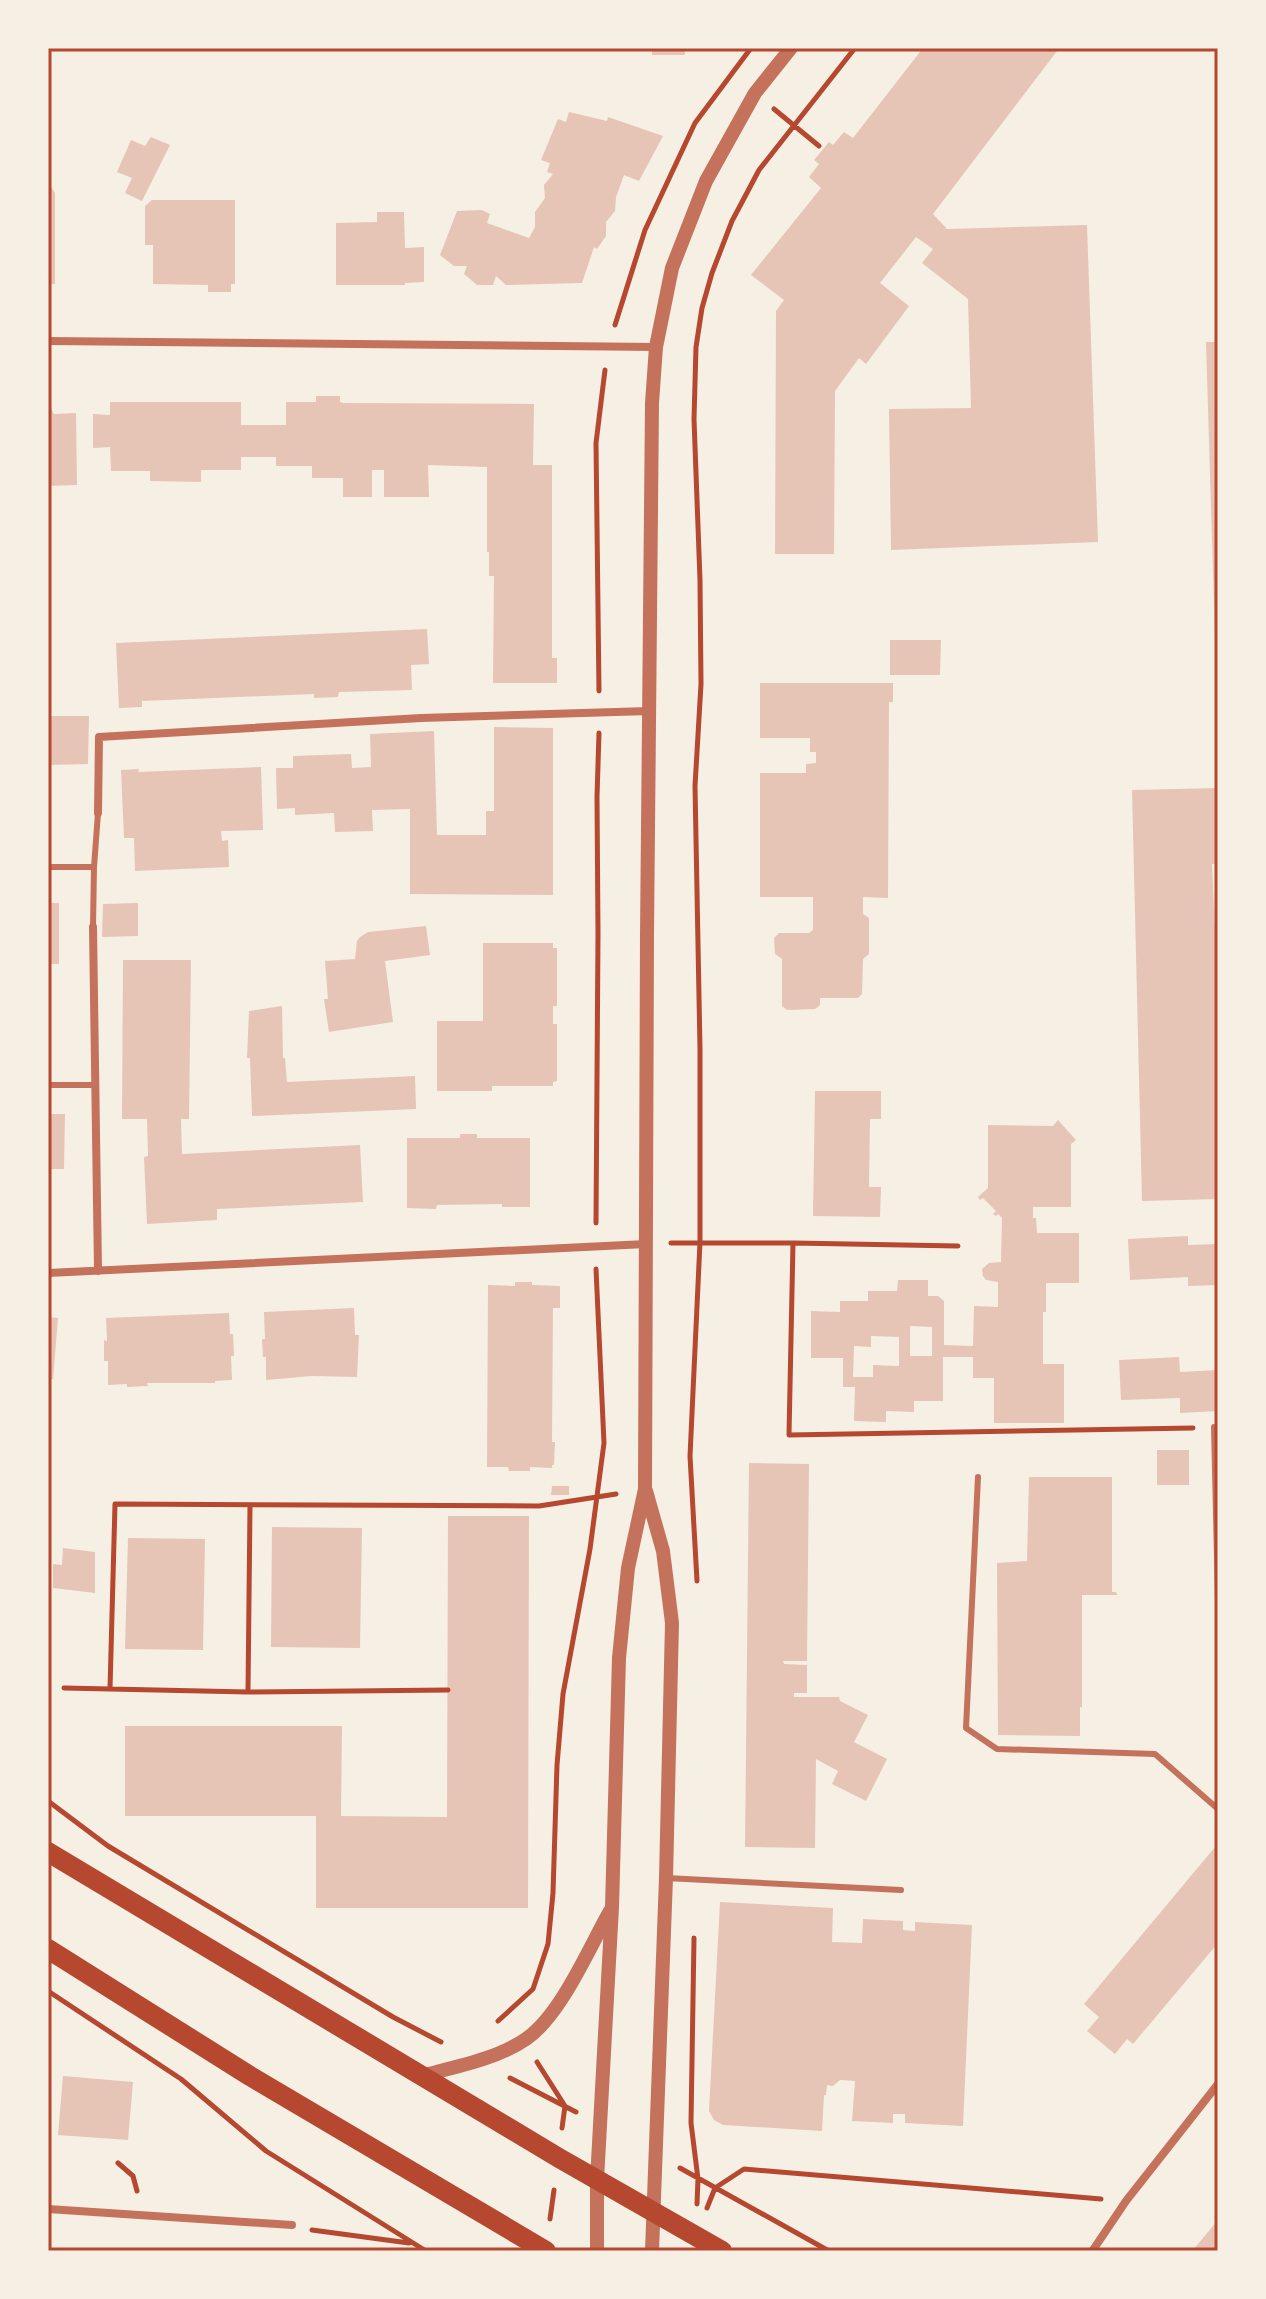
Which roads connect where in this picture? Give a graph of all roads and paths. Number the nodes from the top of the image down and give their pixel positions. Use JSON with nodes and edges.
{"nodes":[{"id":1,"x":751,"y":48,"type":"edge"},
{"id":2,"x":791,"y":48,"type":"edge"},
{"id":3,"x":855,"y":48,"type":"edge"},
{"id":4,"x":755,"y":93,"type":"junction"},
{"id":5,"x":793,"y":125,"type":"junction"},
{"id":6,"x":819,"y":146,"type":"dead end"},
{"id":7,"x":48,"y":341,"type":"edge"},
{"id":8,"x":609,"y":346,"type":"junction"},
{"id":9,"x":656,"y":347,"type":"junction"},
{"id":10,"x":649,"y":711,"type":"junction"},
{"id":11,"x":600,"y":713,"type":"junction"},
{"id":12,"x":98,"y":813,"type":"joint"},
{"id":13,"x":48,"y":867,"type":"edge"},
{"id":14,"x":94,"y":867,"type":"junction"},
{"id":15,"x":93,"y":927,"type":"joint"},
{"id":16,"x":48,"y":1085,"type":"edge"},
{"id":17,"x":96,"y":1085,"type":"junction"},
{"id":18,"x":700,"y":1242,"type":"junction"},
{"id":19,"x":793,"y":1243,"type":"junction"},
{"id":20,"x":646,"y":1244,"type":"junction"},
{"id":21,"x":595,"y":1246,"type":"junction"},
{"id":22,"x":958,"y":1246,"type":"dead end"},
{"id":23,"x":98,"y":1271,"type":"junction"},
{"id":24,"x":48,"y":1273,"type":"edge"},
{"id":25,"x":1214,"y":1427,"type":"joint"},
{"id":26,"x":978,"y":1477,"type":"dead end"},
{"id":27,"x":645,"y":1489,"type":"junction"},
{"id":28,"x":596,"y":1497,"type":"junction"},
{"id":29,"x":250,"y":1506,"type":"junction"},
{"id":30,"x":697,"y":1590,"type":"dead end"},
{"id":31,"x":1218,"y":1601,"type":"edge"},
{"id":32,"x":64,"y":1688,"type":"dead end"},
{"id":33,"x":110,"y":1689,"type":"junction"},
{"id":34,"x":448,"y":1690,"type":"dead end"},
{"id":35,"x":248,"y":1692,"type":"junction"},
{"id":36,"x":48,"y":1801,"type":"edge"},
{"id":37,"x":1218,"y":1809,"type":"edge"},
{"id":38,"x":48,"y":1852,"type":"edge"},
{"id":39,"x":666,"y":1878,"type":"junction"},
{"id":40,"x":695,"y":1880,"type":"junction"},
{"id":41,"x":901,"y":1890,"type":"dead end"},
{"id":42,"x":612,"y":1907,"type":"junction"},
{"id":43,"x":48,"y":1949,"type":"edge"},
{"id":44,"x":48,"y":1991,"type":"edge"},
{"id":45,"x":487,"y":2026,"type":"dead end"},
{"id":46,"x":448,"y":2040,"type":"dead end"},
{"id":47,"x":438,"y":2041,"type":"junction"},
{"id":48,"x":476,"y":2061,"type":"junction"},
{"id":49,"x":421,"y":2076,"type":"junction"},
{"id":50,"x":1218,"y":2084,"type":"edge"},
{"id":51,"x":565,"y":2106,"type":"dead end"},
{"id":52,"x":676,"y":2166,"type":"dead end"},
{"id":53,"x":698,"y":2179,"type":"junction"},
{"id":54,"x":597,"y":2180,"type":"junction"},
{"id":55,"x":715,"y":2188,"type":"junction"},
{"id":56,"x":1126,"y":2201,"type":"junction"},
{"id":57,"x":48,"y":2209,"type":"edge"},
{"id":58,"x":652,"y":2212,"type":"junction"},
{"id":59,"x":292,"y":2225,"type":"joint"},
{"id":60,"x":413,"y":2243,"type":"junction"},
{"id":61,"x":1093,"y":2250,"type":"edge"},
{"id":62,"x":426,"y":2251,"type":"edge"},
{"id":63,"x":546,"y":2251,"type":"edge"},
{"id":64,"x":597,"y":2251,"type":"edge"},
{"id":65,"x":652,"y":2251,"type":"edge"},
{"id":66,"x":722,"y":2251,"type":"edge"},
{"id":67,"x":829,"y":2251,"type":"edge"}],
"edges":[{"from":1,"to":8,"type":"path"},
{"from":2,"to":4,"type":"street"},
{"from":3,"to":5,"type":"path"},
{"from":4,"to":5,"type":"path"},
{"from":4,"to":9,"type":"street"},
{"from":5,"to":6,"type":"path"},
{"from":5,"to":18,"type":"path"},
{"from":7,"to":8,"type":"street"},
{"from":8,"to":9,"type":"street"},
{"from":8,"to":11,"type":"path"},
{"from":9,"to":10,"type":"street"},
{"from":10,"to":11,"type":"street"},
{"from":10,"to":20,"type":"street"},
{"from":11,"to":12,"type":"street"},
{"from":11,"to":21,"type":"path"},
{"from":12,"to":14,"type":"lane"},
{"from":13,"to":14,"type":"lane"},
{"from":14,"to":15,"type":"lane"},
{"from":15,"to":17,"type":"street"},
{"from":16,"to":17,"type":"lane"},
{"from":17,"to":23,"type":"street"},
{"from":18,"to":19,"type":"path"},
{"from":18,"to":20,"type":"path"},
{"from":18,"to":30,"type":"path"},
{"from":19,"to":22,"type":"path"},
{"from":19,"to":25,"type":"path"},
{"from":20,"to":21,"type":"street"},
{"from":20,"to":27,"type":"street"},
{"from":21,"to":23,"type":"street"},
{"from":21,"to":28,"type":"path"},
{"from":23,"to":24,"type":"street"},
{"from":25,"to":31,"type":"lane"},
{"from":26,"to":37,"type":"lane"},
{"from":27,"to":28,"type":"path"},
{"from":27,"to":39,"type":"street"},
{"from":27,"to":42,"type":"street"},
{"from":28,"to":29,"type":"path"},
{"from":28,"to":45,"type":"path"},
{"from":29,"to":33,"type":"path"},
{"from":29,"to":35,"type":"path"},
{"from":32,"to":33,"type":"path"},
{"from":33,"to":35,"type":"path"},
{"from":34,"to":35,"type":"path"},
{"from":36,"to":47,"type":"path"},
{"from":38,"to":49,"type":"main road"},
{"from":39,"to":40,"type":"lane"},
{"from":39,"to":58,"type":"street"},
{"from":40,"to":41,"type":"lane"},
{"from":40,"to":53,"type":"path"},
{"from":42,"to":48,"type":"street"},
{"from":42,"to":54,"type":"street"},
{"from":43,"to":63,"type":"main road"},
{"from":44,"to":60,"type":"path"},
{"from":46,"to":47,"type":"path"},
{"from":47,"to":48,"type":"path"},
{"from":48,"to":49,"type":"street"},
{"from":48,"to":51,"type":"path"},
{"from":49,"to":54,"type":"main road"},
{"from":50,"to":56,"type":"street"},
{"from":52,"to":53,"type":"path"},
{"from":53,"to":55,"type":"path"},
{"from":54,"to":58,"type":"main road"},
{"from":54,"to":64,"type":"street"},
{"from":55,"to":56,"type":"path"},
{"from":55,"to":67,"type":"path"},
{"from":56,"to":61,"type":"street"},
{"from":57,"to":59,"type":"street"},
{"from":58,"to":65,"type":"street"},
{"from":58,"to":66,"type":"main road"},
{"from":59,"to":60,"type":"path"},
{"from":60,"to":62,"type":"path"}]}
